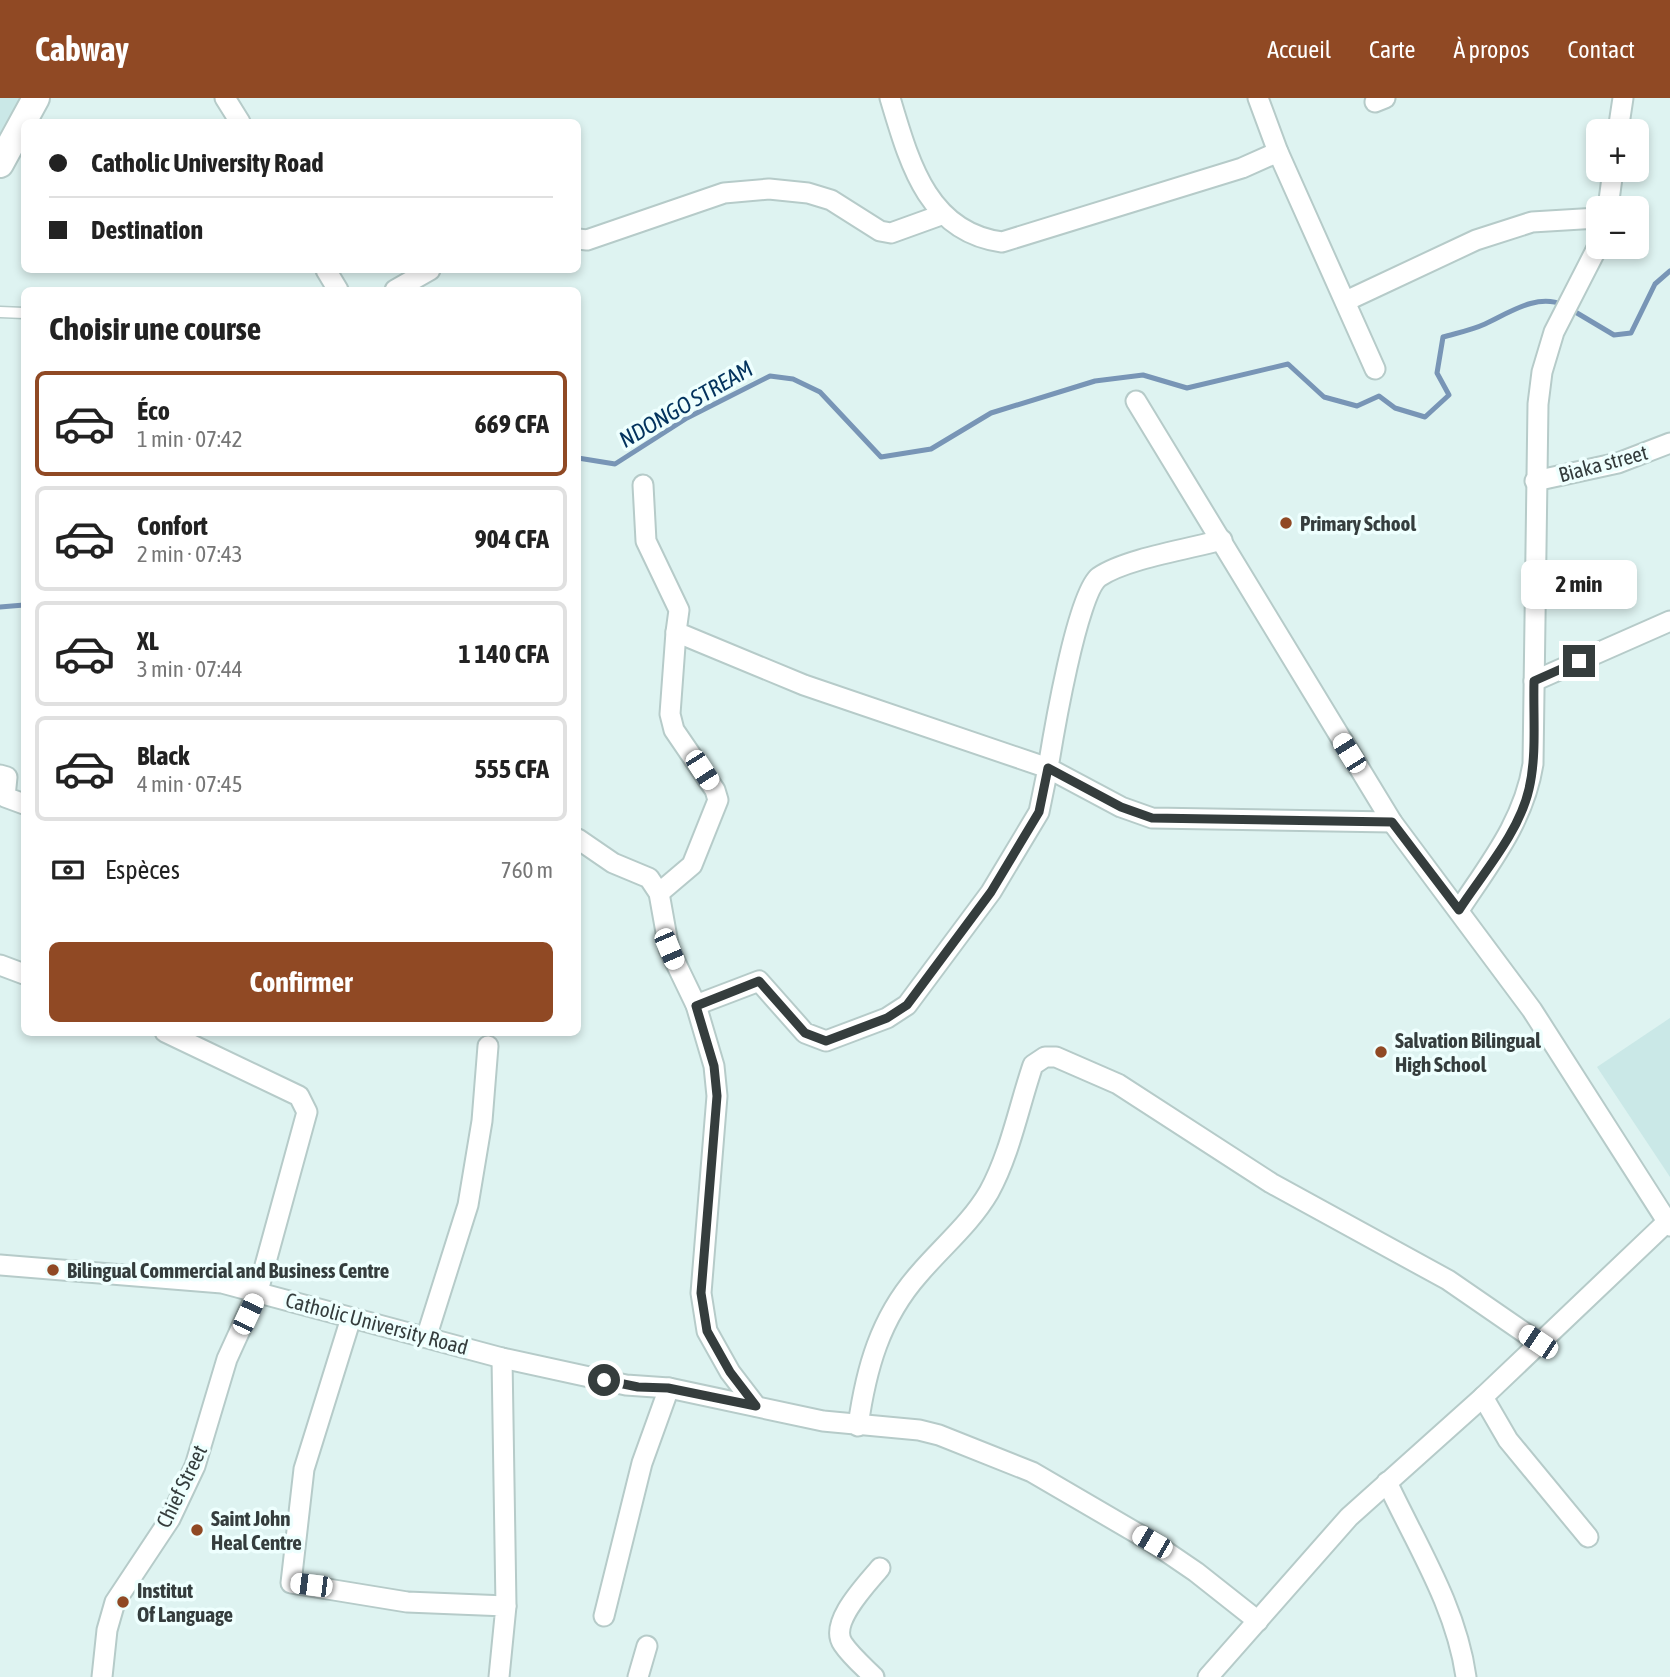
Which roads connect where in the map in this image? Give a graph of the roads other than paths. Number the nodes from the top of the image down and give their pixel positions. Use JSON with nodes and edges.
{"nodes":[{"id":1,"x":36,"y":98,"type":"edge"},
{"id":2,"x":225,"y":98,"type":"edge"},
{"id":3,"x":911,"y":98,"type":"edge"},
{"id":4,"x":1258,"y":98,"type":"edge"},
{"id":5,"x":1623,"y":98,"type":"edge"},
{"id":6,"x":891,"y":103,"type":"edge"},
{"id":7,"x":25,"y":119,"type":"edge"},
{"id":8,"x":238,"y":119,"type":"edge"},
{"id":9,"x":1620,"y":119,"type":"edge"},
{"id":10,"x":21,"y":126,"type":"edge"},
{"id":11,"x":1278,"y":152,"type":"junction"},
{"id":12,"x":0,"y":164,"type":"edge"},
{"id":13,"x":941,"y":215,"type":"junction"},
{"id":14,"x":1586,"y":219,"type":"edge"},
{"id":15,"x":581,"y":239,"type":"edge"},
{"id":16,"x":1592,"y":259,"type":"edge"},
{"id":17,"x":425,"y":273,"type":"edge"},
{"id":18,"x":400,"y":287,"type":"edge"},
{"id":19,"x":1346,"y":301,"type":"junction"},
{"id":20,"x":0,"y":312,"type":"edge"},
{"id":21,"x":21,"y":313,"type":"edge"},
{"id":22,"x":1375,"y":369,"type":"dead end"},
{"id":23,"x":1136,"y":401,"type":"dead end"},
{"id":24,"x":1670,"y":443,"type":"edge"},
{"id":25,"x":1535,"y":481,"type":"junction"},
{"id":26,"x":643,"y":485,"type":"dead end"},
{"id":27,"x":1222,"y":540,"type":"junction"},
{"id":28,"x":1670,"y":621,"type":"edge"},
{"id":29,"x":676,"y":632,"type":"junction"},
{"id":30,"x":1534,"y":681,"type":"junction"},
{"id":31,"x":1048,"y":768,"type":"junction"},
{"id":32,"x":0,"y":775,"type":"edge"},
{"id":33,"x":21,"y":803,"type":"edge"},
{"id":34,"x":1392,"y":822,"type":"junction"},
{"id":35,"x":581,"y":841,"type":"edge"},
{"id":36,"x":659,"y":892,"type":"junction"},
{"id":37,"x":1459,"y":910,"type":"junction"},
{"id":38,"x":0,"y":965,"type":"edge"},
{"id":39,"x":21,"y":973,"type":"edge"},
{"id":40,"x":696,"y":1006,"type":"junction"},
{"id":41,"x":173,"y":1036,"type":"edge"},
{"id":42,"x":488,"y":1046,"type":"dead end"},
{"id":43,"x":1668,"y":1224,"type":"edge"},
{"id":44,"x":0,"y":1265,"type":"edge"},
{"id":45,"x":258,"y":1291,"type":"junction"},
{"id":46,"x":351,"y":1318,"type":"junction"},
{"id":47,"x":428,"y":1335,"type":"junction"},
{"id":48,"x":1538,"y":1342,"type":"junction"},
{"id":49,"x":502,"y":1358,"type":"junction"},
{"id":50,"x":668,"y":1388,"type":"junction"},
{"id":51,"x":1483,"y":1397,"type":"junction"},
{"id":52,"x":756,"y":1406,"type":"junction"},
{"id":53,"x":858,"y":1426,"type":"junction"},
{"id":54,"x":1387,"y":1482,"type":"junction"},
{"id":55,"x":1588,"y":1537,"type":"dead end"},
{"id":56,"x":880,"y":1568,"type":"dead end"},
{"id":57,"x":506,"y":1606,"type":"junction"},
{"id":58,"x":604,"y":1616,"type":"dead end"},
{"id":59,"x":1258,"y":1621,"type":"junction"},
{"id":60,"x":647,"y":1646,"type":"dead end"},
{"id":61,"x":103,"y":1677,"type":"edge"},
{"id":62,"x":499,"y":1677,"type":"edge"},
{"id":63,"x":638,"y":1677,"type":"edge"},
{"id":64,"x":874,"y":1677,"type":"edge"},
{"id":65,"x":1208,"y":1677,"type":"edge"},
{"id":66,"x":1466,"y":1677,"type":"edge"}],
"edges":[{"from":1,"to":7,"type":"street"},
{"from":2,"to":8,"type":"street"},
{"from":3,"to":6,"type":"street"},
{"from":4,"to":11,"type":"street"},
{"from":5,"to":9,"type":"street"},
{"from":6,"to":13,"type":"street"},
{"from":10,"to":12,"type":"street"},
{"from":11,"to":13,"type":"street"},
{"from":11,"to":19,"type":"street"},
{"from":13,"to":15,"type":"street"},
{"from":14,"to":19,"type":"street"},
{"from":16,"to":25,"type":"street"},
{"from":17,"to":18,"type":"street"},
{"from":19,"to":22,"type":"street"},
{"from":20,"to":21,"type":"lane"},
{"from":23,"to":27,"type":"street"},
{"from":24,"to":25,"type":"street","name":"Biaka street"},
{"from":25,"to":30,"type":"street"},
{"from":26,"to":29,"type":"street"},
{"from":27,"to":31,"type":"street"},
{"from":27,"to":34,"type":"street"},
{"from":28,"to":30,"type":"street"},
{"from":29,"to":31,"type":"street"},
{"from":29,"to":36,"type":"street"},
{"from":30,"to":37,"type":"street"},
{"from":31,"to":34,"type":"street"},
{"from":31,"to":40,"type":"street"},
{"from":32,"to":33,"type":"street"},
{"from":34,"to":37,"type":"street"},
{"from":35,"to":36,"type":"street"},
{"from":36,"to":40,"type":"street"},
{"from":37,"to":43,"type":"street"},
{"from":38,"to":39,"type":"street"},
{"from":40,"to":52,"type":"street"},
{"from":41,"to":45,"type":"street","name":"Chief Street"},
{"from":42,"to":47,"type":"street"},
{"from":43,"to":48,"type":"street"},
{"from":44,"to":45,"type":"street","name":"Catholic University Road"},
{"from":45,"to":46,"type":"street","name":"Catholic University Road"},
{"from":45,"to":61,"type":"street","name":"Chief Street"},
{"from":46,"to":47,"type":"street","name":"Catholic University Road"},
{"from":46,"to":57,"type":"street"},
{"from":47,"to":49,"type":"street","name":"Catholic University Road"},
{"from":48,"to":51,"type":"street"},
{"from":48,"to":53,"type":"street"},
{"from":49,"to":50,"type":"street","name":"Catholic University Road"},
{"from":49,"to":57,"type":"street"},
{"from":50,"to":52,"type":"street","name":"Catholic University Road"},
{"from":50,"to":58,"type":"street"},
{"from":51,"to":54,"type":"street"},
{"from":51,"to":55,"type":"street"},
{"from":52,"to":53,"type":"street","name":"Catholic University Road"},
{"from":53,"to":59,"type":"street","name":"Catholic University Road"},
{"from":54,"to":59,"type":"street"},
{"from":54,"to":66,"type":"street"},
{"from":56,"to":64,"type":"street"},
{"from":57,"to":62,"type":"street"},
{"from":59,"to":65,"type":"street"},
{"from":60,"to":63,"type":"street"}]}
